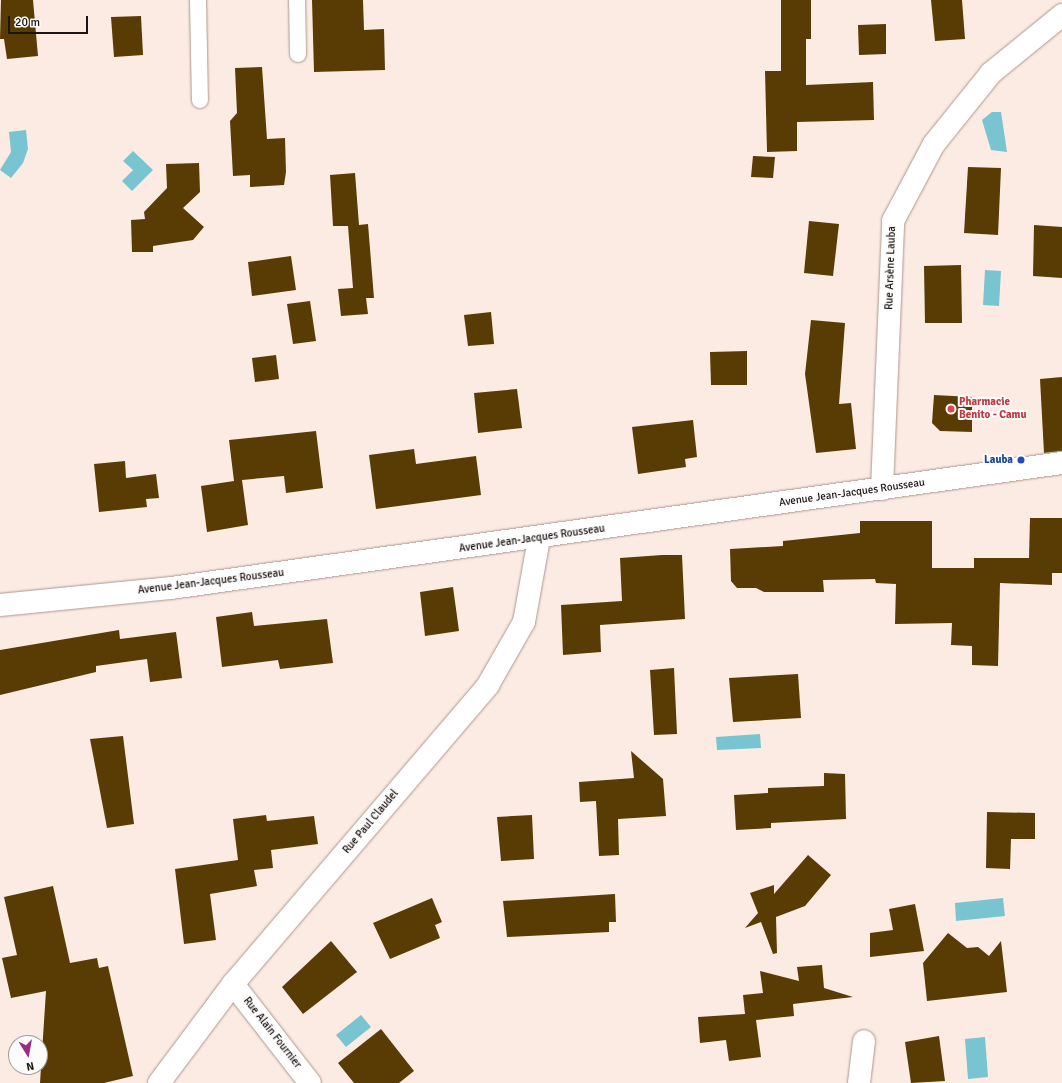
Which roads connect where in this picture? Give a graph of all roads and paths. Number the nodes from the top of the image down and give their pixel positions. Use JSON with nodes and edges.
{"nodes":[{"id":1,"x":198,"y":0,"type":"edge"},
{"id":2,"x":297,"y":0,"type":"edge"},
{"id":3,"x":1062,"y":14,"type":"edge"},
{"id":4,"x":298,"y":54,"type":"dead end"},
{"id":5,"x":200,"y":100,"type":"dead end"},
{"id":6,"x":1062,"y":463,"type":"edge"},
{"id":7,"x":882,"y":489,"type":"junction"},
{"id":8,"x":540,"y":539,"type":"junction"},
{"id":9,"x":0,"y":605,"type":"edge"},
{"id":10,"x":233,"y":984,"type":"junction"},
{"id":11,"x":864,"y":1041,"type":"dead end"},
{"id":12,"x":159,"y":1083,"type":"edge"},
{"id":13,"x":310,"y":1083,"type":"edge"},
{"id":14,"x":860,"y":1083,"type":"edge"}],
"edges":[{"from":1,"to":5,"type":"lane"},
{"from":2,"to":4,"type":"lane"},
{"from":3,"to":7,"type":"street","name":"Rue Arsène Lauba"},
{"from":6,"to":7,"type":"street","name":"Avenue Jean-Jacques Rousseau"},
{"from":7,"to":8,"type":"street","name":"Avenue Jean-Jacques Rousseau"},
{"from":8,"to":9,"type":"street","name":"Avenue Jean-Jacques Rousseau"},
{"from":8,"to":10,"type":"street","name":"Rue Paul Claudel"},
{"from":10,"to":12,"type":"street","name":"Rue Paul Claudel"},
{"from":10,"to":13,"type":"street","name":"Rue Alain Fournier"},
{"from":11,"to":14,"type":"street"}]}
